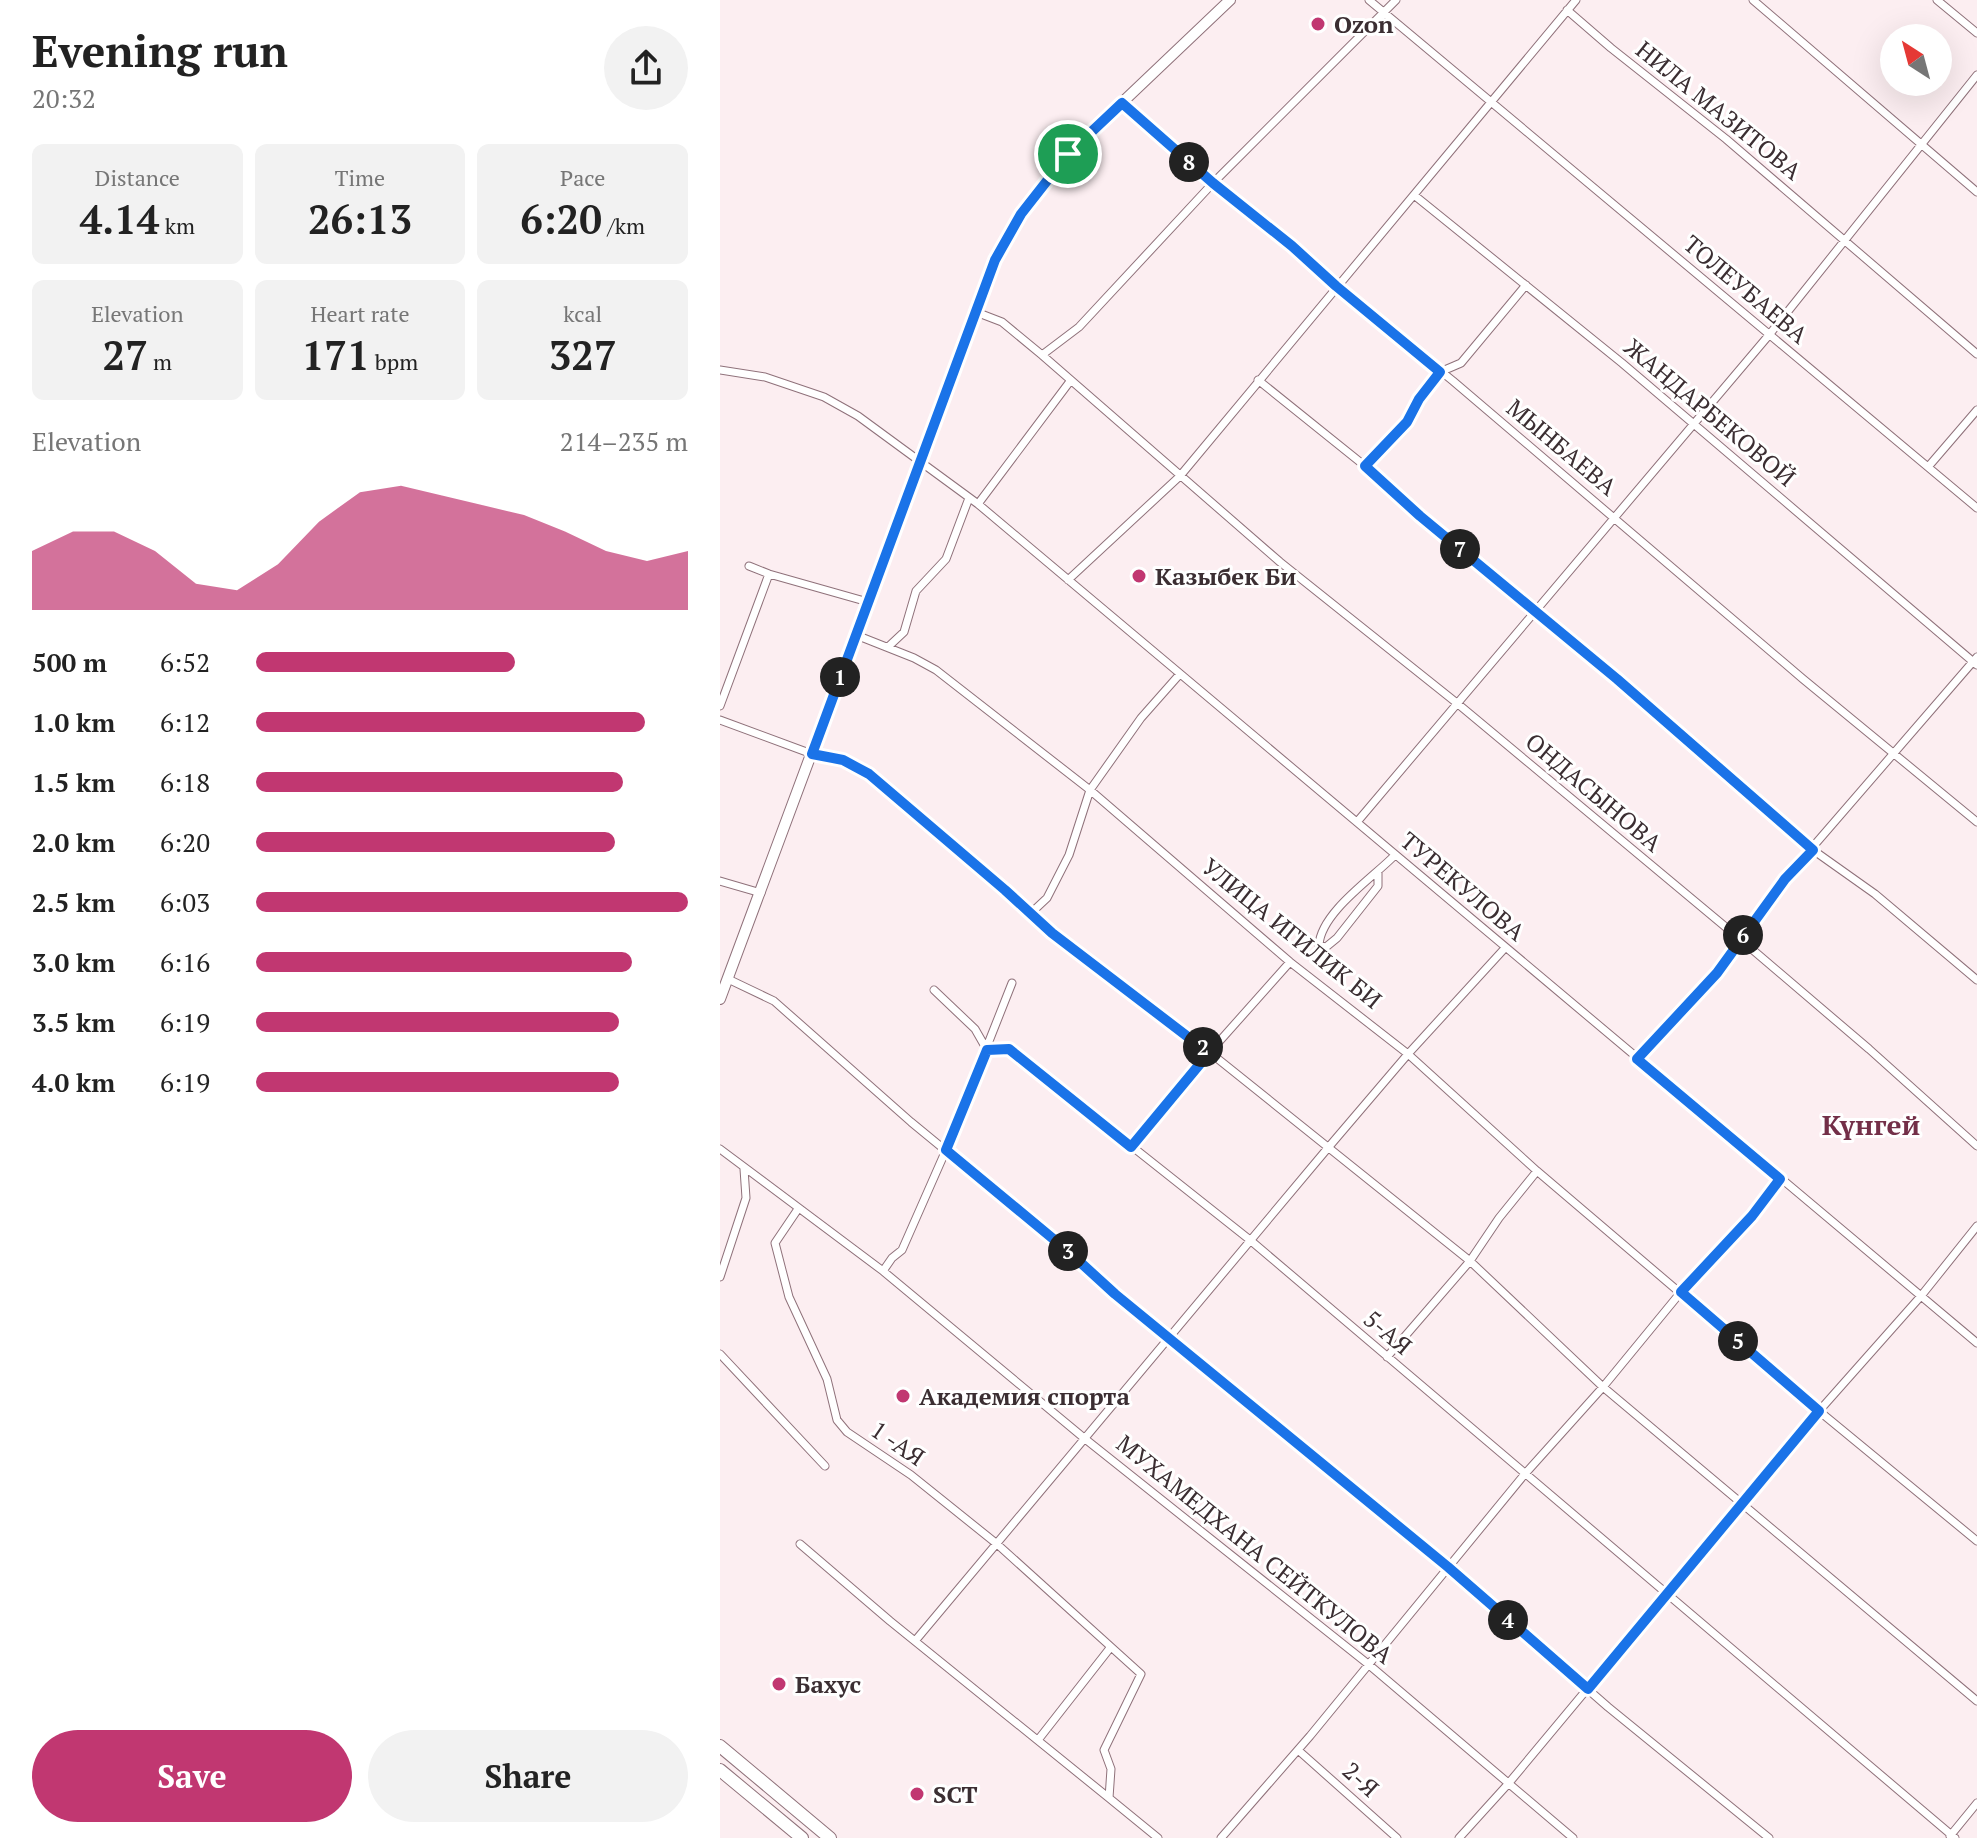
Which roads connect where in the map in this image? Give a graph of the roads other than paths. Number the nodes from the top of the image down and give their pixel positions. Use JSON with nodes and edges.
{"nodes":[{"id":1,"x":1230,"y":0,"type":"edge"},
{"id":2,"x":1369,"y":0,"type":"edge"},
{"id":3,"x":1396,"y":0,"type":"edge"},
{"id":4,"x":1576,"y":0,"type":"edge"},
{"id":5,"x":1753,"y":0,"type":"edge"},
{"id":6,"x":1937,"y":0,"type":"edge"},
{"id":7,"x":1567,"y":10,"type":"junction"},
{"id":8,"x":1383,"y":13,"type":"junction"},
{"id":9,"x":1977,"y":33,"type":"edge"},
{"id":10,"x":1977,"y":75,"type":"edge"},
{"id":11,"x":1490,"y":100,"type":"junction"},
{"id":12,"x":1122,"y":103,"type":"junction"},
{"id":13,"x":1923,"y":146,"type":"junction"},
{"id":14,"x":1213,"y":183,"type":"junction"},
{"id":15,"x":1977,"y":192,"type":"edge"},
{"id":16,"x":1414,"y":195,"type":"junction"},
{"id":17,"x":1845,"y":241,"type":"junction"},
{"id":18,"x":1526,"y":285,"type":"junction"},
{"id":19,"x":1336,"y":286,"type":"junction"},
{"id":20,"x":976,"y":312,"type":"junction"},
{"id":21,"x":1769,"y":335,"type":"junction"},
{"id":22,"x":1977,"y":354,"type":"edge"},
{"id":23,"x":1042,"y":355,"type":"junction"},
{"id":24,"x":720,"y":370,"type":"edge"},
{"id":25,"x":1440,"y":372,"type":"junction"},
{"id":26,"x":1071,"y":380,"type":"junction"},
{"id":27,"x":1258,"y":380,"type":"junction"},
{"id":28,"x":1977,"y":410,"type":"edge"},
{"id":29,"x":1694,"y":424,"type":"junction"},
{"id":30,"x":919,"y":463,"type":"junction"},
{"id":31,"x":1365,"y":466,"type":"junction"},
{"id":32,"x":1928,"y":467,"type":"junction"},
{"id":33,"x":1180,"y":476,"type":"junction"},
{"id":34,"x":969,"y":498,"type":"junction"},
{"id":35,"x":978,"y":504,"type":"junction"},
{"id":36,"x":1977,"y":508,"type":"edge"},
{"id":37,"x":1614,"y":517,"type":"junction"},
{"id":38,"x":749,"y":566,"type":"dead end"},
{"id":39,"x":769,"y":574,"type":"junction"},
{"id":40,"x":1068,"y":580,"type":"junction"},
{"id":41,"x":868,"y":602,"type":"junction"},
{"id":42,"x":1535,"y":612,"type":"junction"},
{"id":43,"x":856,"y":635,"type":"junction"},
{"id":44,"x":888,"y":647,"type":"junction"},
{"id":45,"x":1976,"y":661,"type":"edge"},
{"id":46,"x":1179,"y":675,"type":"junction"},
{"id":47,"x":1458,"y":704,"type":"junction"},
{"id":48,"x":720,"y":706,"type":"edge"},
{"id":49,"x":720,"y":720,"type":"edge"},
{"id":50,"x":1893,"y":752,"type":"junction"},
{"id":51,"x":812,"y":754,"type":"junction"},
{"id":52,"x":1090,"y":790,"type":"junction"},
{"id":53,"x":1357,"y":822,"type":"junction"},
{"id":54,"x":1977,"y":822,"type":"edge"},
{"id":55,"x":1813,"y":850,"type":"junction"},
{"id":56,"x":1395,"y":855,"type":"junction"},
{"id":57,"x":1378,"y":873,"type":"junction"},
{"id":58,"x":720,"y":881,"type":"edge"},
{"id":59,"x":761,"y":893,"type":"junction"},
{"id":60,"x":1031,"y":913,"type":"junction"},
{"id":61,"x":1740,"y":939,"type":"junction"},
{"id":62,"x":1505,"y":948,"type":"junction"},
{"id":63,"x":1290,"y":962,"type":"junction"},
{"id":64,"x":728,"y":979,"type":"junction"},
{"id":65,"x":1977,"y":980,"type":"edge"},
{"id":66,"x":1012,"y":983,"type":"dead end"},
{"id":67,"x":934,"y":990,"type":"dead end"},
{"id":68,"x":720,"y":999,"type":"edge"},
{"id":69,"x":987,"y":1050,"type":"junction"},
{"id":70,"x":1209,"y":1053,"type":"junction"},
{"id":71,"x":1408,"y":1054,"type":"junction"},
{"id":72,"x":1637,"y":1059,"type":"junction"},
{"id":73,"x":1977,"y":1146,"type":"edge"},
{"id":74,"x":1131,"y":1147,"type":"junction"},
{"id":75,"x":720,"y":1149,"type":"edge"},
{"id":76,"x":1327,"y":1149,"type":"junction"},
{"id":77,"x":946,"y":1150,"type":"junction"},
{"id":78,"x":744,"y":1169,"type":"junction"},
{"id":79,"x":1537,"y":1171,"type":"junction"},
{"id":80,"x":1780,"y":1179,"type":"junction"},
{"id":81,"x":798,"y":1209,"type":"junction"},
{"id":82,"x":1977,"y":1226,"type":"edge"},
{"id":83,"x":1250,"y":1240,"type":"junction"},
{"id":84,"x":1470,"y":1261,"type":"junction"},
{"id":85,"x":883,"y":1271,"type":"junction"},
{"id":86,"x":720,"y":1277,"type":"edge"},
{"id":87,"x":1681,"y":1292,"type":"junction"},
{"id":88,"x":1921,"y":1296,"type":"junction"},
{"id":89,"x":1168,"y":1338,"type":"junction"},
{"id":90,"x":1977,"y":1343,"type":"edge"},
{"id":91,"x":720,"y":1354,"type":"edge"},
{"id":92,"x":1387,"y":1357,"type":"junction"},
{"id":93,"x":1603,"y":1387,"type":"junction"},
{"id":94,"x":1819,"y":1411,"type":"junction"},
{"id":95,"x":1084,"y":1438,"type":"junction"},
{"id":96,"x":825,"y":1466,"type":"dead end"},
{"id":97,"x":1524,"y":1475,"type":"junction"},
{"id":98,"x":1741,"y":1505,"type":"junction"},
{"id":99,"x":1977,"y":1541,"type":"edge"},
{"id":100,"x":800,"y":1544,"type":"dead end"},
{"id":101,"x":997,"y":1544,"type":"junction"},
{"id":102,"x":1448,"y":1567,"type":"junction"},
{"id":103,"x":1667,"y":1595,"type":"junction"},
{"id":104,"x":915,"y":1641,"type":"junction"},
{"id":105,"x":1110,"y":1648,"type":"junction"},
{"id":106,"x":1368,"y":1664,"type":"junction"},
{"id":107,"x":1588,"y":1689,"type":"junction"},
{"id":108,"x":1977,"y":1701,"type":"edge"},
{"id":109,"x":1038,"y":1740,"type":"junction"},
{"id":110,"x":720,"y":1746,"type":"edge"},
{"id":111,"x":1298,"y":1750,"type":"junction"},
{"id":112,"x":720,"y":1770,"type":"edge"},
{"id":113,"x":1508,"y":1784,"type":"junction"},
{"id":114,"x":1109,"y":1798,"type":"junction"},
{"id":115,"x":1977,"y":1803,"type":"edge"},
{"id":116,"x":1951,"y":1837,"type":"edge"},
{"id":117,"x":802,"y":1838,"type":"edge"},
{"id":118,"x":830,"y":1838,"type":"edge"},
{"id":119,"x":1158,"y":1838,"type":"edge"},
{"id":120,"x":1221,"y":1838,"type":"edge"},
{"id":121,"x":1397,"y":1838,"type":"edge"},
{"id":122,"x":1459,"y":1838,"type":"edge"},
{"id":123,"x":1573,"y":1838,"type":"edge"},
{"id":124,"x":1769,"y":1838,"type":"edge"}],
"edges":[{"from":1,"to":12,"type":"main road"},
{"from":2,"to":8,"type":"street","name":"ТОЛЕУБАЕВА"},
{"from":3,"to":8,"type":"street"},
{"from":4,"to":7,"type":"street"},
{"from":5,"to":13,"type":"street"},
{"from":6,"to":9,"type":"street"},
{"from":7,"to":11,"type":"street"},
{"from":7,"to":17,"type":"street","name":"НИЛА МАЗИТОВА"},
{"from":8,"to":11,"type":"street","name":"ТОЛЕУБАЕВА"},
{"from":8,"to":14,"type":"street"},
{"from":10,"to":13,"type":"street"},
{"from":11,"to":16,"type":"street"},
{"from":11,"to":21,"type":"street","name":"ТОЛЕУБАЕВА"},
{"from":12,"to":14,"type":"street","name":"МЫНБАЕВА"},
{"from":12,"to":20,"type":"main road"},
{"from":13,"to":15,"type":"street"},
{"from":13,"to":17,"type":"street"},
{"from":14,"to":19,"type":"street","name":"МЫНБАЕВА"},
{"from":14,"to":23,"type":"street"},
{"from":16,"to":18,"type":"street","name":"ЖАНДАРБЕКОВОЙ"},
{"from":16,"to":19,"type":"street"},
{"from":17,"to":21,"type":"street"},
{"from":17,"to":22,"type":"street","name":"НИЛА МАЗИТОВА"},
{"from":18,"to":25,"type":"street"},
{"from":18,"to":29,"type":"street","name":"ЖАНДАРБЕКОВОЙ"},
{"from":19,"to":25,"type":"street","name":"МЫНБАЕВА"},
{"from":19,"to":27,"type":"street"},
{"from":20,"to":23,"type":"street","name":"ОНДАСЫНОВА"},
{"from":20,"to":30,"type":"main road"},
{"from":21,"to":29,"type":"street"},
{"from":21,"to":32,"type":"street","name":"ТОЛЕУБАЕВА"},
{"from":23,"to":26,"type":"street","name":"ОНДАСЫНОВА"},
{"from":24,"to":30,"type":"street","name":"ТУРЕКУЛОВА"},
{"from":25,"to":31,"type":"street"},
{"from":25,"to":37,"type":"street","name":"МЫНБАЕВА"},
{"from":26,"to":33,"type":"street","name":"ОНДАСЫНОВА"},
{"from":26,"to":35,"type":"street"},
{"from":27,"to":31,"type":"street"},
{"from":27,"to":33,"type":"street"},
{"from":28,"to":32,"type":"street"},
{"from":29,"to":37,"type":"street"},
{"from":29,"to":45,"type":"street","name":"ЖАНДАРБЕКОВОЙ"},
{"from":30,"to":34,"type":"street","name":"ТУРЕКУЛОВА"},
{"from":30,"to":41,"type":"main road"},
{"from":31,"to":42,"type":"street"},
{"from":32,"to":36,"type":"street","name":"ТОЛЕУБАЕВА"},
{"from":33,"to":40,"type":"street"},
{"from":33,"to":47,"type":"street","name":"ОНДАСЫНОВА"},
{"from":34,"to":35,"type":"street","name":"ТУРЕКУЛОВА"},
{"from":34,"to":44,"type":"street"},
{"from":35,"to":40,"type":"street","name":"ТУРЕКУЛОВА"},
{"from":37,"to":42,"type":"street"},
{"from":37,"to":50,"type":"street","name":"МЫНБАЕВА"},
{"from":38,"to":39,"type":"street"},
{"from":39,"to":41,"type":"street"},
{"from":39,"to":48,"type":"street"},
{"from":40,"to":46,"type":"street","name":"ТУРЕКУЛОВА"},
{"from":41,"to":43,"type":"main road"},
{"from":42,"to":47,"type":"street"},
{"from":42,"to":55,"type":"street"},
{"from":43,"to":44,"type":"street","name":"УЛИЦА ИГИЛИК БИ"},
{"from":43,"to":51,"type":"main road"},
{"from":44,"to":52,"type":"street","name":"УЛИЦА ИГИЛИК БИ"},
{"from":45,"to":50,"type":"street"},
{"from":46,"to":52,"type":"street"},
{"from":46,"to":53,"type":"street","name":"ТУРЕКУЛОВА"},
{"from":47,"to":53,"type":"street"},
{"from":47,"to":61,"type":"street","name":"ОНДАСЫНОВА"},
{"from":49,"to":51,"type":"street"},
{"from":50,"to":54,"type":"street","name":"МЫНБАЕВА"},
{"from":50,"to":55,"type":"street"},
{"from":51,"to":59,"type":"main road"},
{"from":51,"to":60,"type":"street"},
{"from":52,"to":60,"type":"street"},
{"from":52,"to":63,"type":"street","name":"УЛИЦА ИГИЛИК БИ"},
{"from":53,"to":56,"type":"street","name":"ТУРЕКУЛОВА"},
{"from":55,"to":61,"type":"street"},
{"from":55,"to":65,"type":"street"},
{"from":56,"to":57,"type":"street"},
{"from":56,"to":62,"type":"street","name":"ТУРЕКУЛОВА"},
{"from":57,"to":57,"type":"street"},
{"from":58,"to":59,"type":"street"},
{"from":59,"to":64,"type":"main road"},
{"from":60,"to":70,"type":"street"},
{"from":61,"to":72,"type":"street"},
{"from":61,"to":73,"type":"street","name":"ОНДАСЫНОВА"},
{"from":62,"to":71,"type":"street"},
{"from":62,"to":72,"type":"street","name":"ТУРЕКУЛОВА"},
{"from":63,"to":70,"type":"street"},
{"from":63,"to":71,"type":"street","name":"УЛИЦА ИГИЛИК БИ"},
{"from":64,"to":68,"type":"main road"},
{"from":64,"to":77,"type":"street"},
{"from":66,"to":69,"type":"street"},
{"from":67,"to":69,"type":"street"},
{"from":69,"to":74,"type":"street","name":"5-АЯ"},
{"from":69,"to":77,"type":"street"},
{"from":70,"to":74,"type":"street"},
{"from":70,"to":76,"type":"street"},
{"from":71,"to":76,"type":"street"},
{"from":71,"to":79,"type":"street","name":"УЛИЦА ИГИЛИК БИ"},
{"from":72,"to":80,"type":"street","name":"ТУРЕКУЛОВА"},
{"from":74,"to":83,"type":"street","name":"5-АЯ"},
{"from":75,"to":78,"type":"street","name":"МУХАМЕДХАНА СЕЙТКУЛОВА"},
{"from":76,"to":83,"type":"street"},
{"from":76,"to":84,"type":"street"},
{"from":77,"to":85,"type":"street"},
{"from":77,"to":89,"type":"street"},
{"from":78,"to":81,"type":"street","name":"МУХАМЕДХАНА СЕЙТКУЛОВА"},
{"from":78,"to":86,"type":"street"},
{"from":79,"to":84,"type":"street"},
{"from":79,"to":87,"type":"street","name":"УЛИЦА ИГИЛИК БИ"},
{"from":80,"to":87,"type":"street"},
{"from":80,"to":88,"type":"street","name":"ТУРЕКУЛОВА"},
{"from":81,"to":85,"type":"street","name":"МУХАМЕДХАНА СЕЙТКУЛОВА"},
{"from":81,"to":101,"type":"street","name":"1 -АЯ"},
{"from":82,"to":88,"type":"street"},
{"from":83,"to":89,"type":"street"},
{"from":83,"to":92,"type":"street","name":"5-АЯ"},
{"from":84,"to":92,"type":"street"},
{"from":84,"to":93,"type":"street"},
{"from":85,"to":95,"type":"street","name":"МУХАМЕДХАНА СЕЙТКУЛОВА"},
{"from":87,"to":93,"type":"street"},
{"from":87,"to":94,"type":"street","name":"УЛИЦА ИГИЛИК БИ"},
{"from":88,"to":90,"type":"street","name":"ТУРЕКУЛОВА"},
{"from":88,"to":94,"type":"street"},
{"from":89,"to":95,"type":"street"},
{"from":89,"to":102,"type":"street"},
{"from":91,"to":96,"type":"street"},
{"from":92,"to":97,"type":"street","name":"5-АЯ"},
{"from":93,"to":97,"type":"street"},
{"from":93,"to":98,"type":"street"},
{"from":94,"to":98,"type":"street"},
{"from":94,"to":99,"type":"street","name":"УЛИЦА ИГИЛИК БИ"},
{"from":95,"to":101,"type":"street"},
{"from":95,"to":106,"type":"street","name":"МУХАМЕДХАНА СЕЙТКУЛОВА"},
{"from":97,"to":102,"type":"street"},
{"from":97,"to":103,"type":"street","name":"5-АЯ"},
{"from":98,"to":103,"type":"street"},
{"from":98,"to":108,"type":"street"},
{"from":100,"to":104,"type":"street"},
{"from":101,"to":104,"type":"street"},
{"from":101,"to":105,"type":"street","name":"1 -АЯ"},
{"from":102,"to":106,"type":"street"},
{"from":102,"to":107,"type":"street"},
{"from":103,"to":107,"type":"street"},
{"from":103,"to":116,"type":"street","name":"5-АЯ"},
{"from":104,"to":109,"type":"street"},
{"from":105,"to":109,"type":"street"},
{"from":105,"to":114,"type":"street","name":"1 -АЯ"},
{"from":106,"to":111,"type":"street"},
{"from":106,"to":113,"type":"street","name":"МУХАМЕДХАНА СЕЙТКУЛОВА"},
{"from":107,"to":113,"type":"street"},
{"from":107,"to":124,"type":"street"},
{"from":109,"to":114,"type":"street"},
{"from":110,"to":118,"type":"highway"},
{"from":111,"to":120,"type":"street"},
{"from":111,"to":121,"type":"street","name":"2-Я"},
{"from":112,"to":117,"type":"highway"},
{"from":113,"to":122,"type":"street"},
{"from":113,"to":123,"type":"street","name":"МУХАМЕДХАНА СЕЙТКУЛОВА"},
{"from":114,"to":119,"type":"street"},
{"from":115,"to":116,"type":"street"}]}
